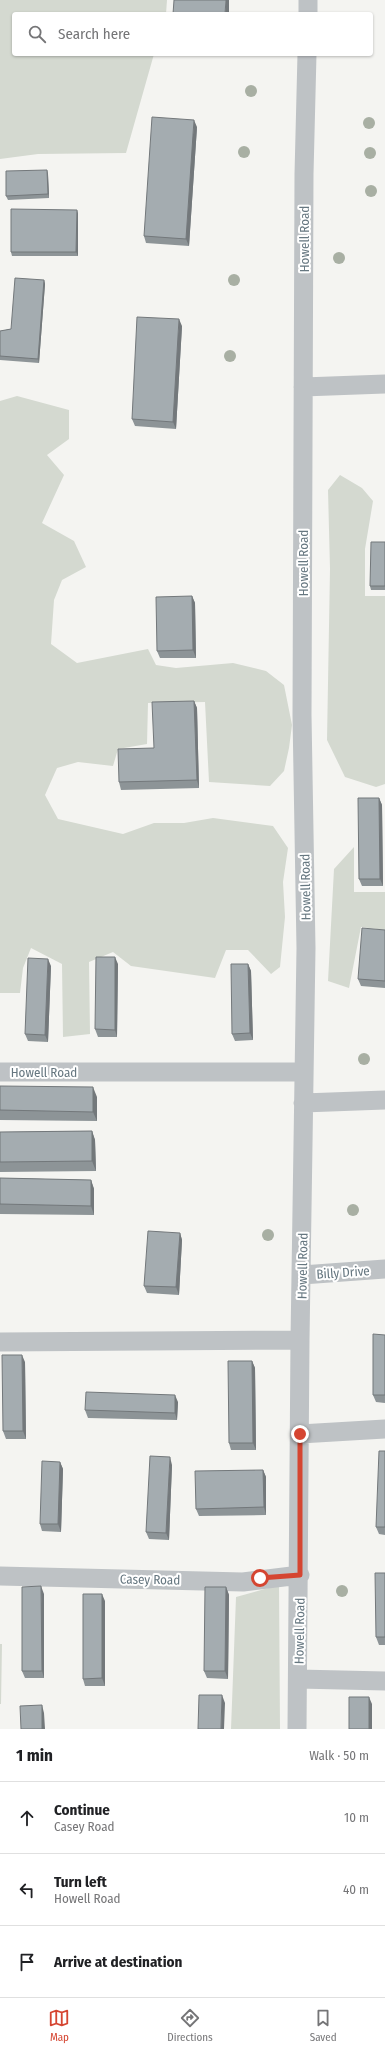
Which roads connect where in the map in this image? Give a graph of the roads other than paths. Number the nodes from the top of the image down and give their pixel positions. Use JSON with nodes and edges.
{"nodes":[{"id":1,"x":308,"y":0,"type":"edge"},
{"id":2,"x":308,"y":12,"type":"edge"},
{"id":3,"x":307,"y":56,"type":"edge"},
{"id":4,"x":385,"y":384,"type":"edge"},
{"id":5,"x":303,"y":387,"type":"junction"},
{"id":6,"x":0,"y":1072,"type":"edge"},
{"id":7,"x":304,"y":1072,"type":"junction"},
{"id":8,"x":385,"y":1100,"type":"edge"},
{"id":9,"x":303,"y":1103,"type":"junction"},
{"id":10,"x":385,"y":1269,"type":"edge"},
{"id":11,"x":302,"y":1275,"type":"junction"},
{"id":12,"x":300,"y":1340,"type":"junction"},
{"id":13,"x":0,"y":1342,"type":"edge"},
{"id":14,"x":385,"y":1429,"type":"edge"},
{"id":15,"x":300,"y":1434,"type":"junction"},
{"id":16,"x":300,"y":1575,"type":"junction"},
{"id":17,"x":0,"y":1576,"type":"edge"},
{"id":18,"x":298,"y":1679,"type":"junction"},
{"id":19,"x":385,"y":1681,"type":"edge"},
{"id":20,"x":297,"y":1729,"type":"edge"}],
"edges":[{"from":1,"to":2,"type":"street"},
{"from":3,"to":5,"type":"street","name":"Howell Road"},
{"from":4,"to":5,"type":"street"},
{"from":5,"to":7,"type":"street","name":"Howell Road"},
{"from":6,"to":7,"type":"street","name":"Howell Road"},
{"from":7,"to":9,"type":"street","name":"Howell Road"},
{"from":8,"to":9,"type":"street"},
{"from":9,"to":11,"type":"street","name":"Howell Road"},
{"from":10,"to":11,"type":"street","name":"Billy Drive"},
{"from":11,"to":12,"type":"street","name":"Howell Road"},
{"from":12,"to":13,"type":"street"},
{"from":12,"to":15,"type":"street","name":"Howell Road"},
{"from":14,"to":15,"type":"street"},
{"from":15,"to":16,"type":"street","name":"Howell Road"},
{"from":16,"to":17,"type":"street","name":"Casey Road"},
{"from":16,"to":18,"type":"street","name":"Howell Road"},
{"from":18,"to":19,"type":"street"},
{"from":18,"to":20,"type":"street","name":"Howell Road"}]}
